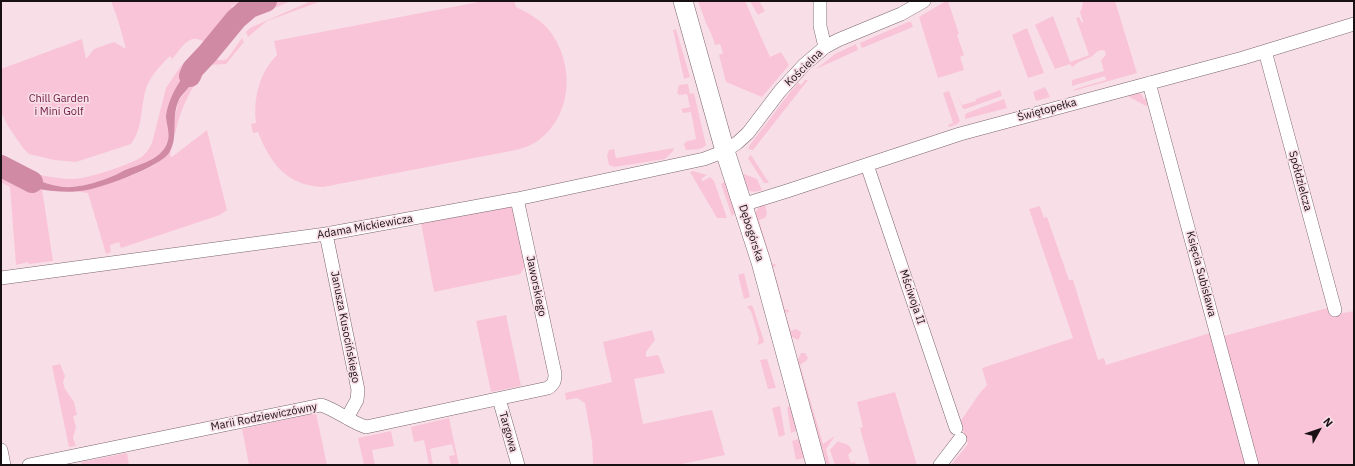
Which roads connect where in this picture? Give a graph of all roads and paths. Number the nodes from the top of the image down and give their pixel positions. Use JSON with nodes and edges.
{"nodes":[{"id":1,"x":683,"y":1,"type":"edge"},
{"id":2,"x":820,"y":1,"type":"edge"},
{"id":3,"x":924,"y":1,"type":"edge"},
{"id":4,"x":1354,"y":24,"type":"edge"},
{"id":5,"x":825,"y":47,"type":"junction"},
{"id":6,"x":1265,"y":51,"type":"junction"},
{"id":7,"x":1150,"y":83,"type":"junction"},
{"id":8,"x":725,"y":151,"type":"junction"},
{"id":9,"x":867,"y":165,"type":"junction"},
{"id":10,"x":517,"y":199,"type":"junction"},
{"id":11,"x":742,"y":205,"type":"junction"},
{"id":12,"x":326,"y":234,"type":"junction"},
{"id":13,"x":1,"y":278,"type":"edge"},
{"id":14,"x":1335,"y":310,"type":"dead end"},
{"id":15,"x":555,"y":374,"type":"joint"},
{"id":16,"x":499,"y":399,"type":"junction"},
{"id":17,"x":347,"y":418,"type":"junction"},
{"id":18,"x":1,"y":450,"type":"edge"},
{"id":19,"x":4,"y":465,"type":"edge"},
{"id":20,"x":29,"y":465,"type":"edge"},
{"id":21,"x":518,"y":465,"type":"edge"},
{"id":22,"x":816,"y":465,"type":"edge"},
{"id":23,"x":940,"y":465,"type":"edge"},
{"id":24,"x":1252,"y":465,"type":"edge"}],
"edges":[{"from":1,"to":8,"type":"main road","name":"Dębogórska"},
{"from":2,"to":5,"type":"street"},
{"from":3,"to":5,"type":"street","name":"Kościelna"},
{"from":4,"to":6,"type":"street","name":"Świętopełka"},
{"from":5,"to":8,"type":"street","name":"Kościelna"},
{"from":6,"to":7,"type":"street","name":"Świętopełka"},
{"from":6,"to":14,"type":"street","name":"Spółdzielcza"},
{"from":7,"to":9,"type":"street","name":"Świętopełka"},
{"from":7,"to":24,"type":"street","name":"Księcia Subisława"},
{"from":8,"to":10,"type":"street","name":"Adama Mickiewicza"},
{"from":8,"to":11,"type":"main road","name":"Dębogórska"},
{"from":9,"to":11,"type":"street","name":"Świętopełka"},
{"from":9,"to":23,"type":"street","name":"Mściwoja II"},
{"from":10,"to":12,"type":"street","name":"Adama Mickiewicza"},
{"from":10,"to":15,"type":"street","name":"Jaworskiego"},
{"from":11,"to":22,"type":"main road","name":"Dębogórska"},
{"from":12,"to":13,"type":"street","name":"Adama Mickiewicza"},
{"from":12,"to":17,"type":"street","name":"Janusza Kusocińskiego"},
{"from":15,"to":16,"type":"street","name":"Marii Rodziewiczówny"},
{"from":16,"to":17,"type":"street","name":"Marii Rodziewiczówny"},
{"from":16,"to":21,"type":"street","name":"Targowa"},
{"from":17,"to":20,"type":"street","name":"Marii Rodziewiczówny"},
{"from":18,"to":19,"type":"street"}]}
